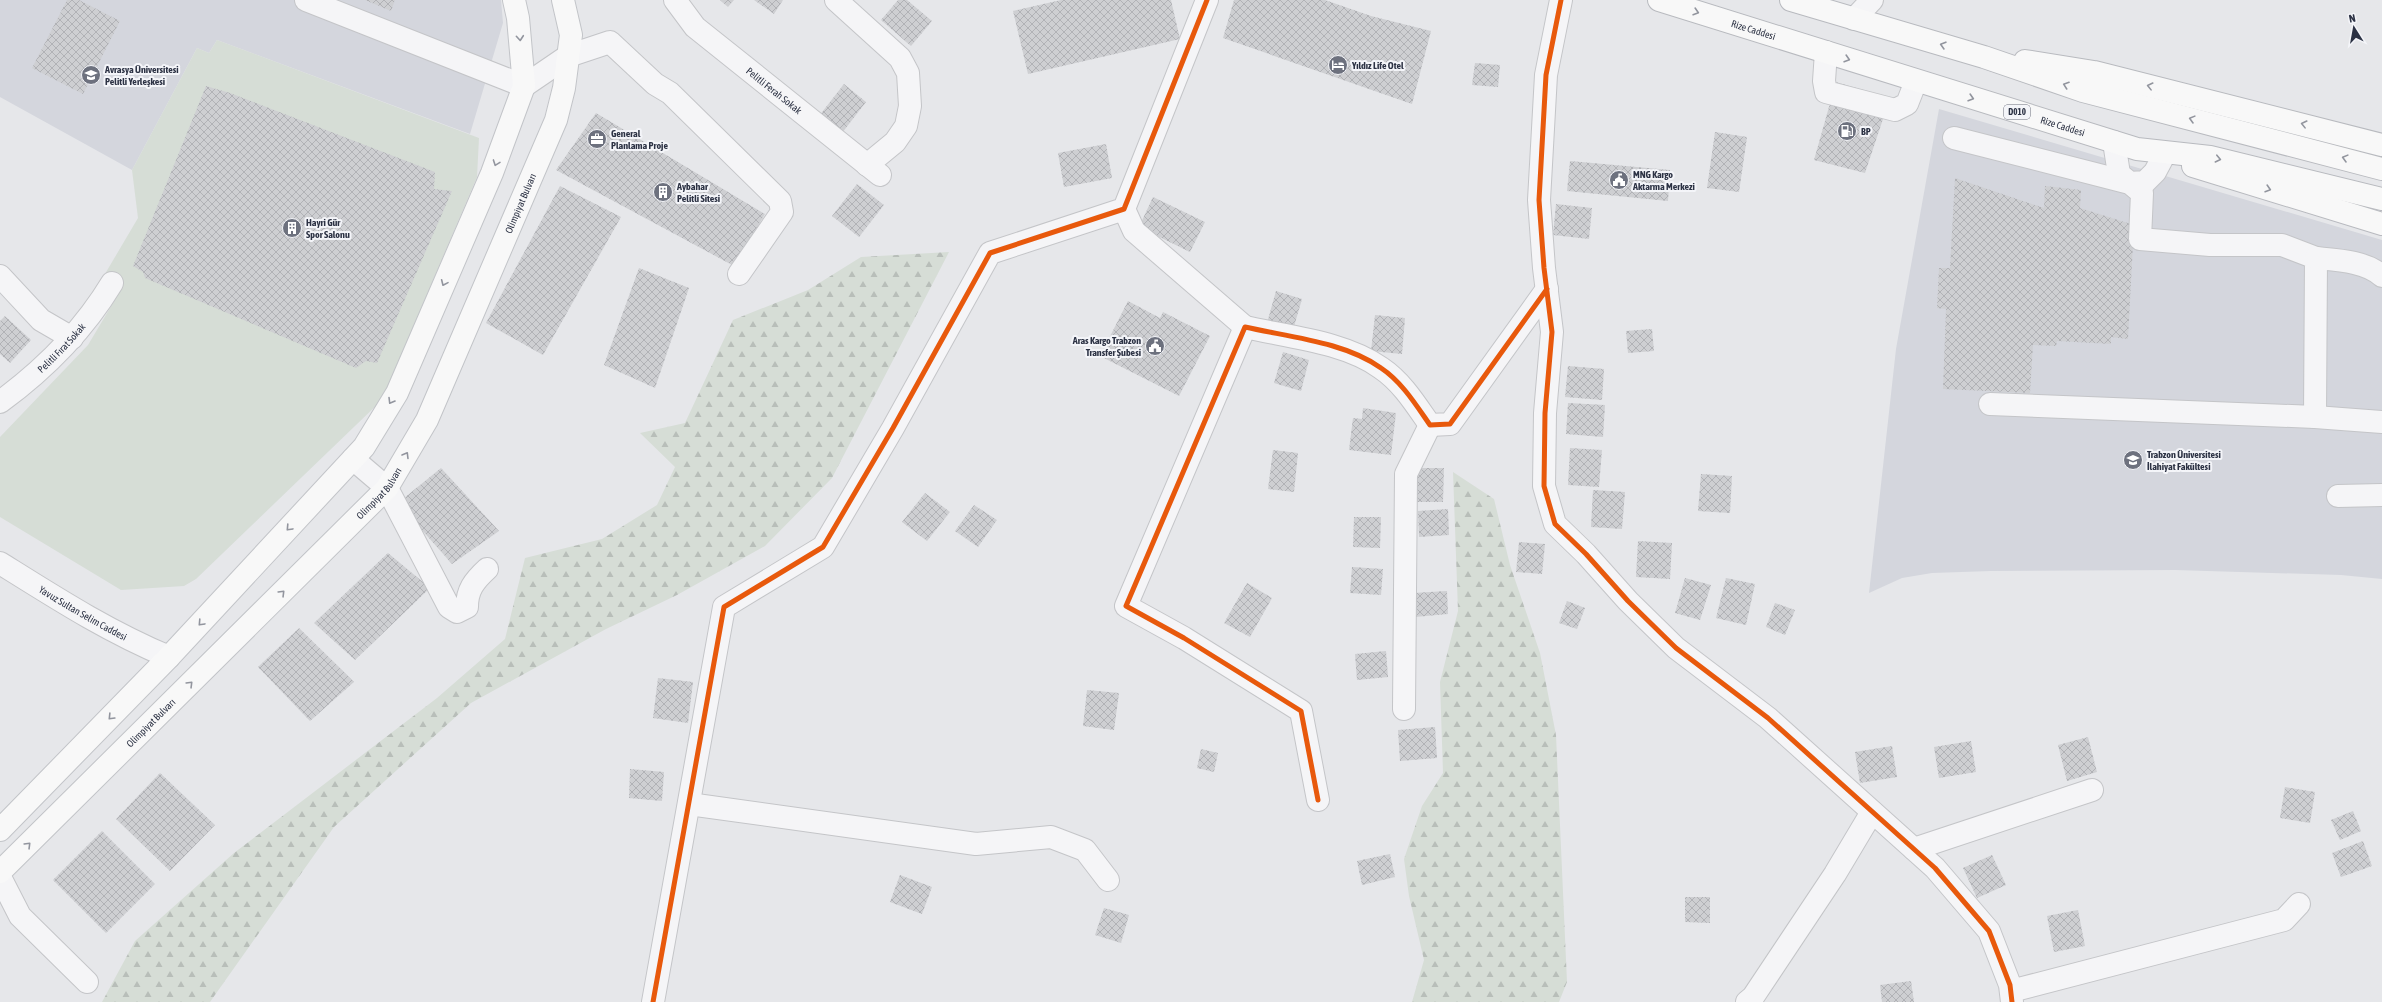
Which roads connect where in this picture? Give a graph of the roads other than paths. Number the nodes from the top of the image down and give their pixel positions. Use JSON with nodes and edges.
{"nodes":[{"id":1,"x":306,"y":0,"type":"edge"},
{"id":2,"x":514,"y":0,"type":"edge"},
{"id":3,"x":563,"y":0,"type":"edge"},
{"id":4,"x":675,"y":0,"type":"edge"},
{"id":5,"x":836,"y":0,"type":"edge"},
{"id":6,"x":1207,"y":0,"type":"edge"},
{"id":7,"x":1561,"y":0,"type":"edge"},
{"id":8,"x":1659,"y":0,"type":"edge"},
{"id":9,"x":1791,"y":0,"type":"edge"},
{"id":10,"x":1872,"y":0,"type":"edge"},
{"id":11,"x":1854,"y":19,"type":"junction"},
{"id":12,"x":1826,"y":52,"type":"junction"},
{"id":13,"x":568,"y":56,"type":"junction"},
{"id":14,"x":1984,"y":57,"type":"junction"},
{"id":15,"x":1916,"y":81,"type":"junction"},
{"id":16,"x":524,"y":86,"type":"junction"},
{"id":17,"x":1954,"y":138,"type":"dead end"},
{"id":18,"x":2114,"y":142,"type":"junction"},
{"id":19,"x":2382,"y":145,"type":"edge"},
{"id":20,"x":2137,"y":149,"type":"junction"},
{"id":21,"x":2163,"y":157,"type":"junction"},
{"id":22,"x":2382,"y":169,"type":"edge"},
{"id":23,"x":2130,"y":183,"type":"junction"},
{"id":24,"x":2382,"y":199,"type":"edge"},
{"id":25,"x":1124,"y":209,"type":"junction"},
{"id":26,"x":2382,"y":224,"type":"edge"},
{"id":27,"x":2316,"y":258,"type":"junction"},
{"id":28,"x":739,"y":274,"type":"dead end"},
{"id":29,"x":0,"y":276,"type":"edge"},
{"id":30,"x":2382,"y":276,"type":"edge"},
{"id":31,"x":112,"y":283,"type":"dead end"},
{"id":32,"x":1547,"y":289,"type":"junction"},
{"id":33,"x":1245,"y":327,"type":"junction"},
{"id":34,"x":72,"y":338,"type":"junction"},
{"id":35,"x":0,"y":402,"type":"edge"},
{"id":36,"x":1990,"y":404,"type":"dead end"},
{"id":37,"x":2315,"y":417,"type":"junction"},
{"id":38,"x":2382,"y":422,"type":"edge"},
{"id":39,"x":1430,"y":426,"type":"junction"},
{"id":40,"x":353,"y":459,"type":"junction"},
{"id":41,"x":387,"y":488,"type":"junction"},
{"id":42,"x":2338,"y":496,"type":"dead end"},
{"id":43,"x":2382,"y":496,"type":"edge"},
{"id":44,"x":0,"y":562,"type":"edge"},
{"id":45,"x":486,"y":569,"type":"dead end"},
{"id":46,"x":169,"y":657,"type":"junction"},
{"id":47,"x":1404,"y":709,"type":"dead end"},
{"id":48,"x":2092,"y":790,"type":"dead end"},
{"id":49,"x":1318,"y":800,"type":"dead end"},
{"id":50,"x":689,"y":804,"type":"junction"},
{"id":51,"x":1872,"y":812,"type":"junction"},
{"id":52,"x":0,"y":830,"type":"edge"},
{"id":53,"x":1914,"y":849,"type":"junction"},
{"id":54,"x":0,"y":872,"type":"edge"},
{"id":55,"x":0,"y":877,"type":"edge"},
{"id":56,"x":1108,"y":880,"type":"dead end"},
{"id":57,"x":2299,"y":904,"type":"dead end"},
{"id":58,"x":87,"y":982,"type":"dead end"},
{"id":59,"x":2011,"y":997,"type":"edge"},
{"id":60,"x":653,"y":1002,"type":"edge"},
{"id":61,"x":1747,"y":1002,"type":"edge"}],
"edges":[{"from":1,"to":16,"type":"street"},
{"from":2,"to":16,"type":"main road","one_way":true},
{"from":3,"to":13,"type":"main road","name":"Olimpiyat Bulvarı"},
{"from":4,"to":5,"type":"street","name":"Pelitli Ferah Sokak"},
{"from":6,"to":25,"type":"street"},
{"from":7,"to":32,"type":"street"},
{"from":8,"to":12,"type":"main road","name":"Rize Caddesi","number":"D010","one_way":true},
{"from":9,"to":11,"type":"main road"},
{"from":10,"to":11,"type":"street"},
{"from":14,"to":11,"type":"main road","one_way":true},
{"from":12,"to":15,"type":"main road","name":"Rize Caddesi","number":"D010","one_way":true},
{"from":12,"to":15,"type":"street"},
{"from":13,"to":16,"type":"street"},
{"from":13,"to":28,"type":"street"},
{"from":41,"to":13,"type":"main road","name":"Olimpiyat Bulvarı","one_way":true},
{"from":19,"to":14,"type":"main road","one_way":true},
{"from":22,"to":14,"type":"main road","one_way":true},
{"from":15,"to":18,"type":"main road","name":"Rize Caddesi","number":"D010","one_way":true},
{"from":16,"to":40,"type":"main road","one_way":true},
{"from":17,"to":23,"type":"street"},
{"from":18,"to":20,"type":"main road","name":"Rize Caddesi","number":"D010"},
{"from":18,"to":23,"type":"street"},
{"from":20,"to":21,"type":"main road"},
{"from":20,"to":24,"type":"main road","name":"Rize Caddesi","number":"D010","one_way":true},
{"from":21,"to":23,"type":"street"},
{"from":21,"to":26,"type":"main road","one_way":true},
{"from":23,"to":27,"type":"street"},
{"from":25,"to":33,"type":"street"},
{"from":25,"to":50,"type":"street"},
{"from":27,"to":30,"type":"street"},
{"from":27,"to":37,"type":"street"},
{"from":29,"to":34,"type":"street"},
{"from":31,"to":34,"type":"street","name":"Pelitli Fırat Sokak"},
{"from":32,"to":39,"type":"street"},
{"from":32,"to":51,"type":"street"},
{"from":33,"to":39,"type":"street"},
{"from":33,"to":49,"type":"street"},
{"from":34,"to":35,"type":"street","name":"Pelitli Fırat Sokak"},
{"from":36,"to":37,"type":"street"},
{"from":37,"to":38,"type":"street"},
{"from":39,"to":47,"type":"street"},
{"from":40,"to":41,"type":"street"},
{"from":40,"to":46,"type":"main road","one_way":true},
{"from":41,"to":45,"type":"street"},
{"from":54,"to":41,"type":"main road","name":"Olimpiyat Bulvarı","one_way":true},
{"from":42,"to":43,"type":"street"},
{"from":44,"to":46,"type":"street","name":"Yavuz Sultan Selim Caddesi"},
{"from":46,"to":52,"type":"main road","one_way":true},
{"from":48,"to":53,"type":"street"},
{"from":50,"to":56,"type":"street"},
{"from":50,"to":60,"type":"street"},
{"from":51,"to":53,"type":"street"},
{"from":51,"to":61,"type":"street"},
{"from":53,"to":59,"type":"street"},
{"from":55,"to":58,"type":"street"},
{"from":57,"to":59,"type":"street"}]}
